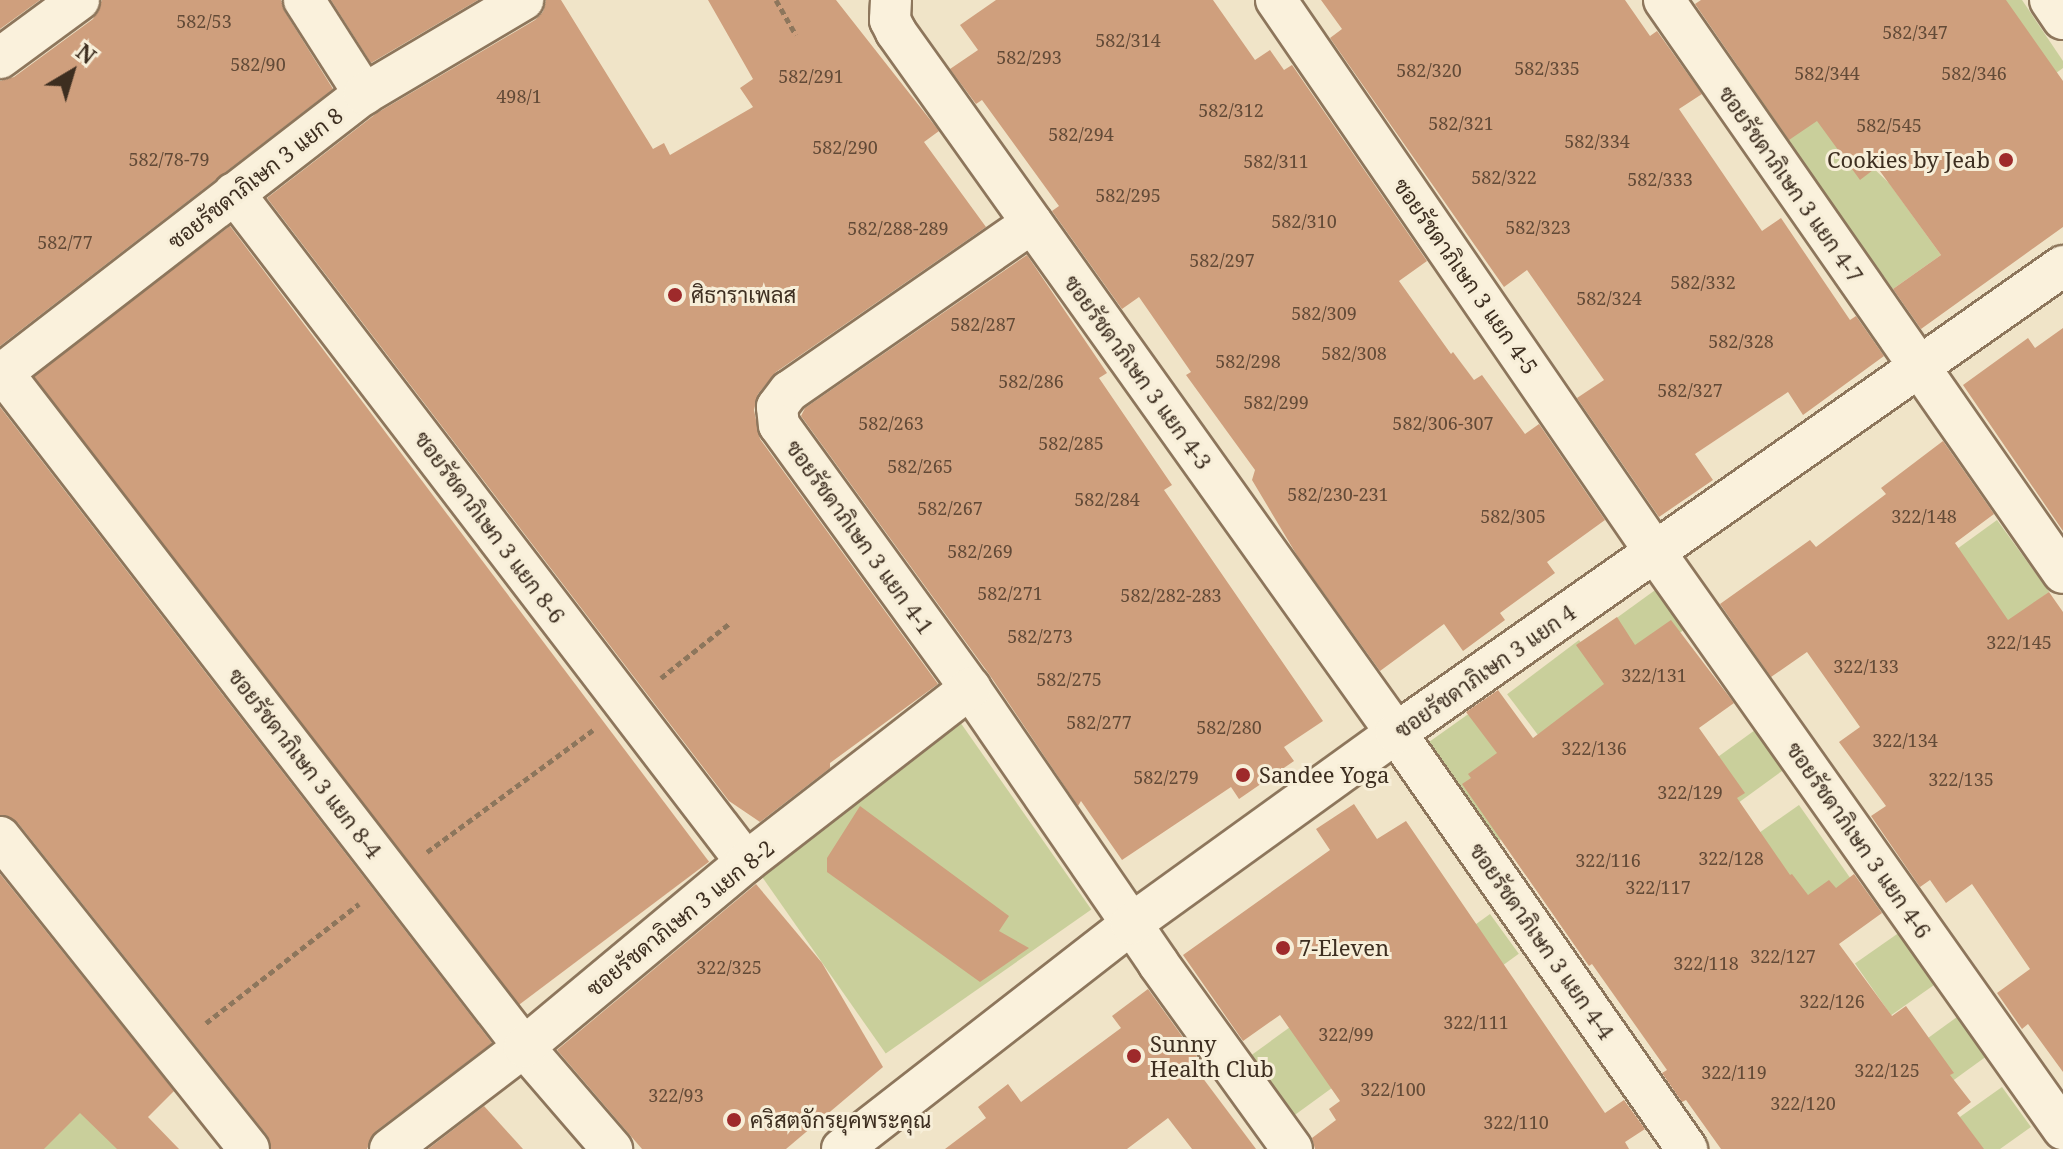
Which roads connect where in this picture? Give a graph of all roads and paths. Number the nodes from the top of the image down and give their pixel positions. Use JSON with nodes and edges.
{"nodes":[{"id":1,"x":79,"y":0,"type":"edge"},
{"id":2,"x":304,"y":0,"type":"edge"},
{"id":3,"x":523,"y":0,"type":"edge"},
{"id":4,"x":776,"y":0,"type":"edge"},
{"id":5,"x":1276,"y":0,"type":"edge"},
{"id":6,"x":1664,"y":0,"type":"edge"},
{"id":7,"x":2050,"y":0,"type":"edge"},
{"id":8,"x":890,"y":4,"type":"edge"},
{"id":9,"x":2063,"y":19,"type":"edge"},
{"id":10,"x":796,"y":35,"type":"dead end"},
{"id":11,"x":0,"y":58,"type":"edge"},
{"id":12,"x":364,"y":94,"type":"junction"},
{"id":13,"x":234,"y":193,"type":"junction"},
{"id":14,"x":1032,"y":223,"type":"junction"},
{"id":15,"x":2063,"y":266,"type":"edge"},
{"id":16,"x":1918,"y":367,"type":"junction"},
{"id":17,"x":1,"y":374,"type":"edge"},
{"id":18,"x":1655,"y":552,"type":"junction"},
{"id":19,"x":2063,"y":573,"type":"edge"},
{"id":20,"x":730,"y":623,"type":"dead end"},
{"id":21,"x":970,"y":688,"type":"junction"},
{"id":22,"x":626,"y":706,"type":"junction"},
{"id":23,"x":1396,"y":733,"type":"junction"},
{"id":24,"x":0,"y":837,"type":"edge"},
{"id":25,"x":746,"y":862,"type":"junction"},
{"id":26,"x":393,"y":877,"type":"junction"},
{"id":27,"x":1131,"y":924,"type":"junction"},
{"id":28,"x":524,"y":1047,"type":"junction"},
{"id":29,"x":170,"y":1051,"type":"junction"},
{"id":30,"x":2063,"y":1129,"type":"edge"},
{"id":31,"x":249,"y":1149,"type":"edge"},
{"id":32,"x":390,"y":1149,"type":"edge"},
{"id":33,"x":612,"y":1149,"type":"edge"},
{"id":34,"x":842,"y":1149,"type":"edge"},
{"id":35,"x":1292,"y":1149,"type":"edge"},
{"id":36,"x":1687,"y":1149,"type":"edge"}],
"edges":[{"from":1,"to":11,"type":"street"},
{"from":2,"to":12,"type":"street"},
{"from":3,"to":12,"type":"street","name":"ซอยรัชดาภิเษก 3 แยก 8"},
{"from":4,"to":10,"type":"path"},
{"from":5,"to":18,"type":"street","name":"ซอยรัชดาภิเษก 3 แยก 4-5"},
{"from":6,"to":16,"type":"street","name":"ซอยรัชดาภิเษก 3 แยก 4-7"},
{"from":7,"to":9,"type":"street"},
{"from":8,"to":14,"type":"street","name":"ซอยรัชดาภิเษก 3 แยก 4-3"},
{"from":12,"to":13,"type":"street","name":"ซอยรัชดาภิเษก 3 แยก 8"},
{"from":13,"to":17,"type":"street","name":"ซอยรัชดาภิเษก 3 แยก 8"},
{"from":13,"to":22,"type":"street","name":"ซอยรัชดาภิเษก 3 แยก 8-6"},
{"from":14,"to":21,"type":"street","name":"ซอยรัชดาภิเษก 3 แยก 4-1"},
{"from":14,"to":23,"type":"street","name":"ซอยรัชดาภิเษก 3 แยก 4-3"},
{"from":15,"to":16,"type":"street","name":"ซอยรัชดาภิเษก 3 แยก 4"},
{"from":16,"to":18,"type":"street","name":"ซอยรัชดาภิเษก 3 แยก 4"},
{"from":16,"to":19,"type":"street","name":"ซอยรัชดาภิเษก 3 แยก 4-7"},
{"from":17,"to":26,"type":"street","name":"ซอยรัชดาภิเษก 3 แยก 8-4"},
{"from":18,"to":23,"type":"street","name":"ซอยรัชดาภิเษก 3 แยก 4"},
{"from":18,"to":30,"type":"street","name":"ซอยรัชดาภิเษก 3 แยก 4-6"},
{"from":20,"to":22,"type":"path"},
{"from":21,"to":25,"type":"street","name":"ซอยรัชดาภิเษก 3 แยก 8-2"},
{"from":21,"to":27,"type":"street","name":"ซอยรัชดาภิเษก 3 แยก 4-1"},
{"from":22,"to":25,"type":"street","name":"ซอยรัชดาภิเษก 3 แยก 8-6"},
{"from":22,"to":26,"type":"path"},
{"from":23,"to":27,"type":"street","name":"ซอยรัชดาภิเษก 3 แยก 4"},
{"from":23,"to":36,"type":"street","name":"ซอยรัชดาภิเษก 3 แยก 4-4"},
{"from":24,"to":29,"type":"street"},
{"from":25,"to":28,"type":"street","name":"ซอยรัชดาภิเษก 3 แยก 8-2"},
{"from":26,"to":28,"type":"street","name":"ซอยรัชดาภิเษก 3 แยก 8-4"},
{"from":26,"to":29,"type":"path"},
{"from":27,"to":34,"type":"street","name":"ซอยรัชดาภิเษก 3 แยก 4"},
{"from":27,"to":35,"type":"street","name":"ซอยรัชดาภิเษก 3 แยก 4-1"},
{"from":28,"to":32,"type":"street","name":"ซอยรัชดาภิเษก 3 แยก 8-2"},
{"from":28,"to":33,"type":"street","name":"ซอยรัชดาภิเษก 3 แยก 8-4"},
{"from":29,"to":31,"type":"street"}]}
